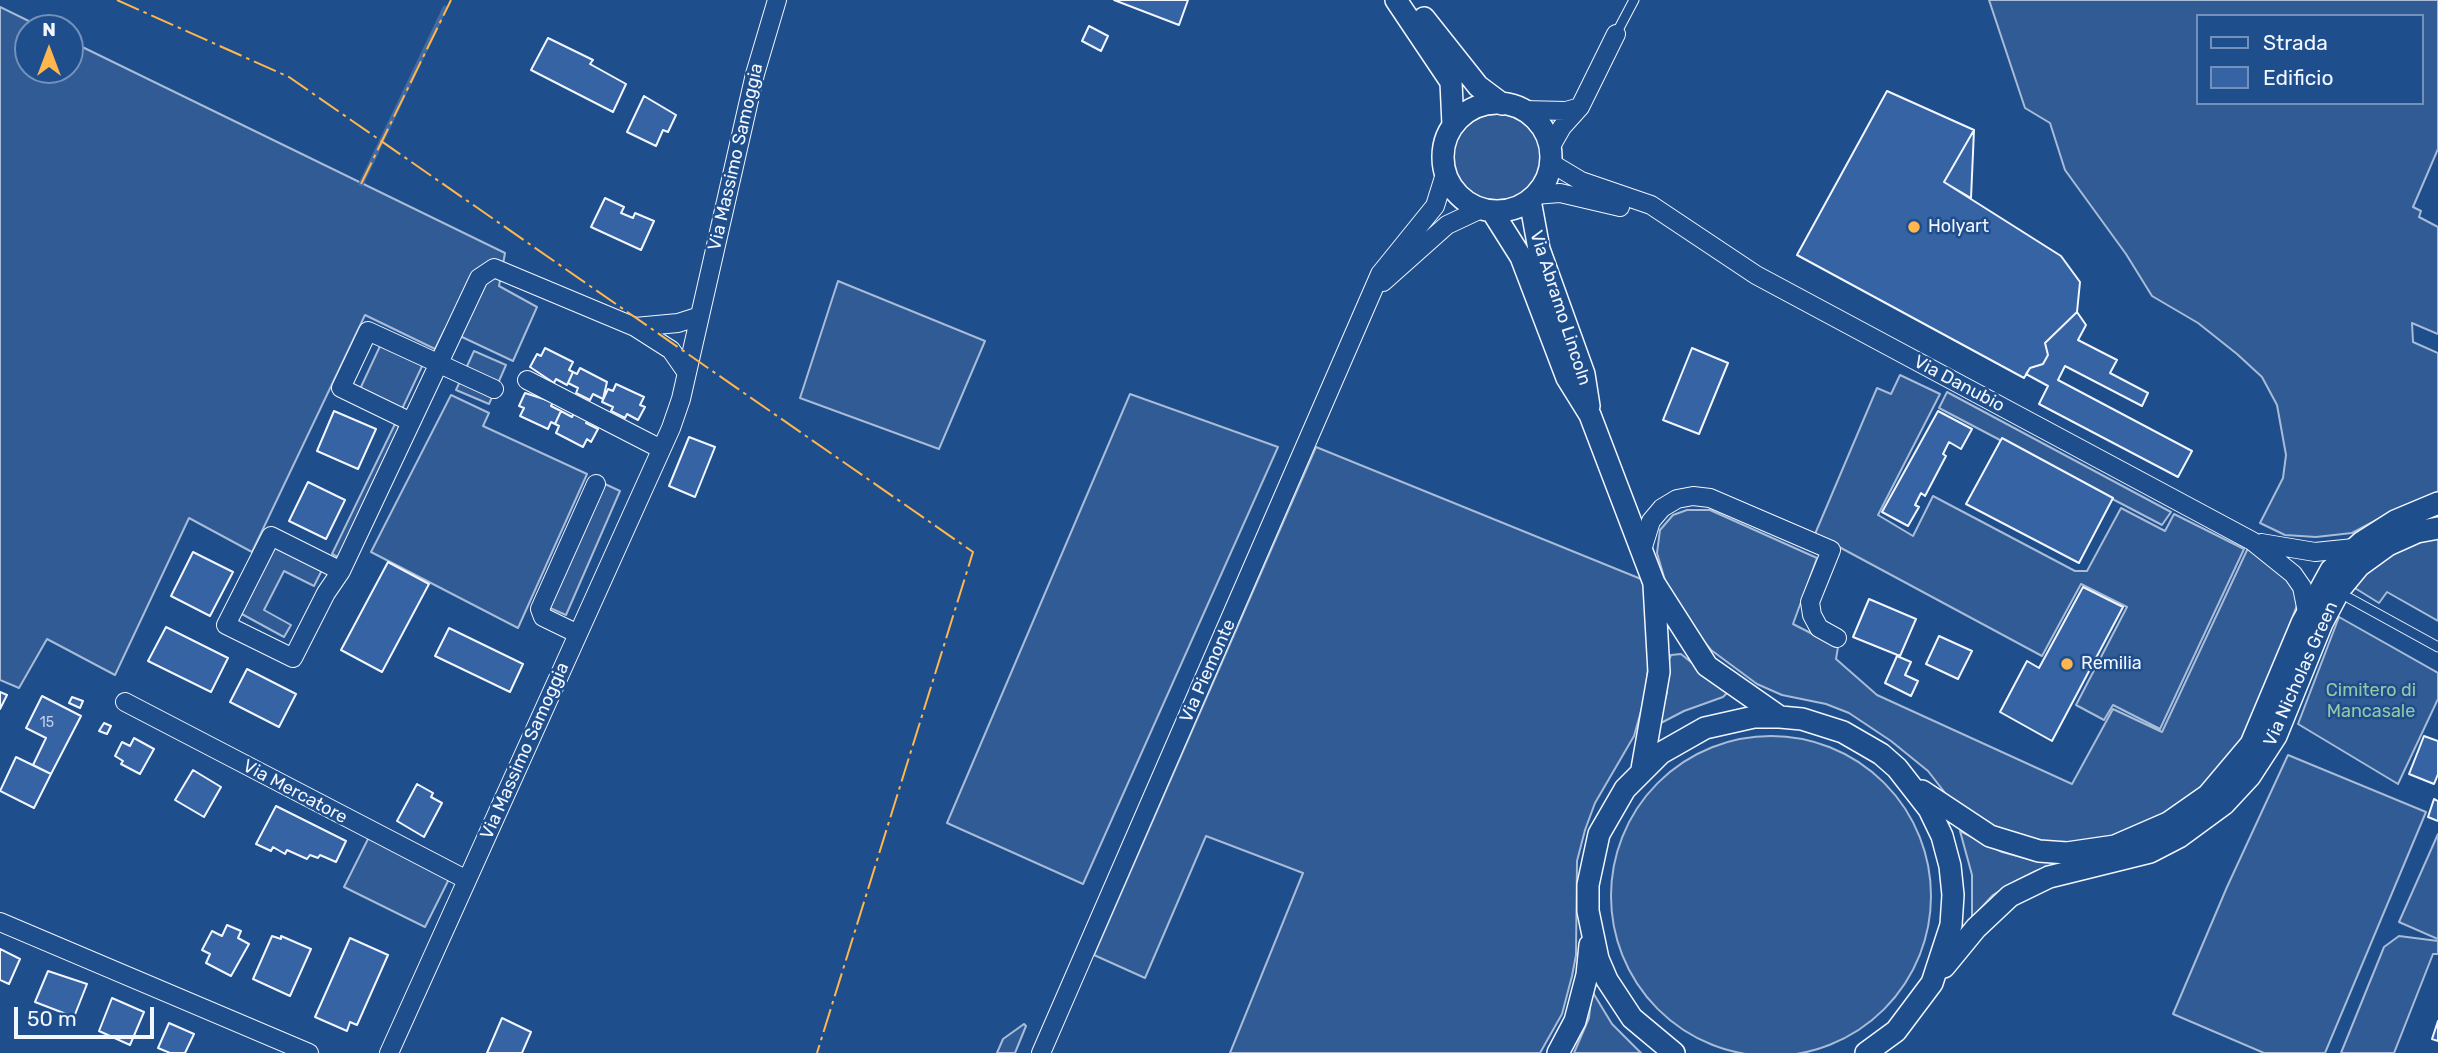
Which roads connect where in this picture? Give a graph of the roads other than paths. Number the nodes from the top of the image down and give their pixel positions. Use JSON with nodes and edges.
{"nodes":[{"id":1,"x":777,"y":0,"type":"edge"},
{"id":2,"x":1396,"y":0,"type":"edge"},
{"id":3,"x":1408,"y":0,"type":"edge"},
{"id":4,"x":1634,"y":0,"type":"edge"},
{"id":5,"x":1616,"y":34,"type":"joint"},
{"id":6,"x":1502,"y":104,"type":"junction"},
{"id":7,"x":1580,"y":107,"type":"junction"},
{"id":8,"x":1523,"y":110,"type":"junction"},
{"id":9,"x":1453,"y":125,"type":"junction"},
{"id":10,"x":1550,"y":155,"type":"junction"},
{"id":11,"x":1446,"y":174,"type":"junction"},
{"id":12,"x":1532,"y":198,"type":"junction"},
{"id":13,"x":1487,"y":210,"type":"junction"},
{"id":14,"x":1671,"y":218,"type":"junction"},
{"id":15,"x":1376,"y":290,"type":"junction"},
{"id":16,"x":700,"y":316,"type":"junction"},
{"id":17,"x":635,"y":327,"type":"junction"},
{"id":18,"x":439,"y":363,"type":"junction"},
{"id":19,"x":687,"y":373,"type":"junction"},
{"id":20,"x":527,"y":380,"type":"dead end"},
{"id":21,"x":494,"y":389,"type":"dead end"},
{"id":22,"x":1590,"y":415,"type":"junction"},
{"id":23,"x":411,"y":422,"type":"junction"},
{"id":24,"x":661,"y":449,"type":"junction"},
{"id":25,"x":596,"y":484,"type":"dead end"},
{"id":26,"x":2438,"y":503,"type":"edge"},
{"id":27,"x":2438,"y":527,"type":"edge"},
{"id":28,"x":2252,"y":541,"type":"junction"},
{"id":29,"x":2354,"y":548,"type":"junction"},
{"id":30,"x":1642,"y":550,"type":"junction"},
{"id":31,"x":341,"y":571,"type":"junction"},
{"id":32,"x":1654,"y":583,"type":"junction"},
{"id":33,"x":2349,"y":598,"type":"dead end"},
{"id":34,"x":2307,"y":612,"type":"junction"},
{"id":35,"x":578,"y":634,"type":"junction"},
{"id":36,"x":1837,"y":638,"type":"dead end"},
{"id":37,"x":2438,"y":648,"type":"edge"},
{"id":38,"x":125,"y":702,"type":"dead end"},
{"id":39,"x":1780,"y":717,"type":"junction"},
{"id":40,"x":1642,"y":769,"type":"junction"},
{"id":41,"x":1912,"y":784,"type":"junction"},
{"id":42,"x":467,"y":880,"type":"junction"},
{"id":43,"x":0,"y":922,"type":"edge"},
{"id":44,"x":1591,"y":936,"type":"junction"},
{"id":45,"x":1932,"y":983,"type":"junction"},
{"id":46,"x":309,"y":1053,"type":"edge"},
{"id":47,"x":389,"y":1053,"type":"edge"},
{"id":48,"x":1041,"y":1053,"type":"edge"},
{"id":49,"x":1558,"y":1053,"type":"edge"},
{"id":50,"x":1674,"y":1053,"type":"edge"},
{"id":51,"x":1866,"y":1053,"type":"edge"}],
"edges":[{"from":1,"to":16,"type":"street","name":"Via Massimo Samoggia"},
{"from":2,"to":9,"type":"street"},
{"from":3,"to":6,"type":"street"},
{"from":4,"to":5,"type":"lane"},
{"from":5,"to":7,"type":"street"},
{"from":6,"to":8,"type":"street"},
{"from":6,"to":9,"type":"street"},
{"from":7,"to":8,"type":"street"},
{"from":7,"to":10,"type":"street"},
{"from":8,"to":10,"type":"street"},
{"from":9,"to":11,"type":"street"},
{"from":10,"to":12,"type":"street"},
{"from":10,"to":14,"type":"street","name":"Via Danubio"},
{"from":11,"to":13,"type":"street"},
{"from":11,"to":15,"type":"street","name":"Via Piemonte"},
{"from":12,"to":13,"type":"street"},
{"from":12,"to":14,"type":"street","name":"Via Danubio"},
{"from":12,"to":22,"type":"street","name":"Via Abramo Lincoln"},
{"from":13,"to":15,"type":"street","name":"Via Piemonte"},
{"from":13,"to":22,"type":"street","name":"Via Abramo Lincoln"},
{"from":14,"to":28,"type":"street","name":"Via Danubio"},
{"from":15,"to":48,"type":"street","name":"Via Piemonte"},
{"from":16,"to":17,"type":"street"},
{"from":16,"to":19,"type":"street","name":"Via Massimo Samoggia"},
{"from":17,"to":18,"type":"street"},
{"from":17,"to":19,"type":"street"},
{"from":18,"to":21,"type":"street"},
{"from":18,"to":23,"type":"street"},
{"from":18,"to":23,"type":"street"},
{"from":19,"to":24,"type":"street","name":"Via Massimo Samoggia"},
{"from":20,"to":24,"type":"street"},
{"from":22,"to":30,"type":"street","name":"Via Abramo Lincoln"},
{"from":23,"to":31,"type":"street"},
{"from":24,"to":35,"type":"street","name":"Via Massimo Samoggia"},
{"from":25,"to":35,"type":"street"},
{"from":26,"to":29,"type":"street","name":"Via Nicholas Green"},
{"from":27,"to":45,"type":"street","name":"Via Nicholas Green"},
{"from":28,"to":29,"type":"street","name":"Via Danubio"},
{"from":28,"to":34,"type":"street","name":"Via Danubio"},
{"from":29,"to":34,"type":"street","name":"Via Nicholas Green"},
{"from":30,"to":32,"type":"street","name":"Via Abramo Lincoln"},
{"from":30,"to":36,"type":"street"},
{"from":31,"to":31,"type":"street"},
{"from":32,"to":39,"type":"street","name":"Via Abramo Lincoln"},
{"from":32,"to":40,"type":"street","name":"Via Abramo Lincoln"},
{"from":33,"to":37,"type":"lane"},
{"from":34,"to":41,"type":"street","name":"Via Nicholas Green"},
{"from":35,"to":42,"type":"street","name":"Via Massimo Samoggia"},
{"from":38,"to":42,"type":"street","name":"Via Mercatore"},
{"from":39,"to":40,"type":"street"},
{"from":39,"to":41,"type":"street"},
{"from":40,"to":44,"type":"street"},
{"from":41,"to":45,"type":"street"},
{"from":42,"to":47,"type":"street","name":"Via Massimo Samoggia"},
{"from":43,"to":46,"type":"street"},
{"from":44,"to":49,"type":"street"},
{"from":44,"to":50,"type":"street"},
{"from":45,"to":51,"type":"street","name":"Via Nicholas Green"}]}
